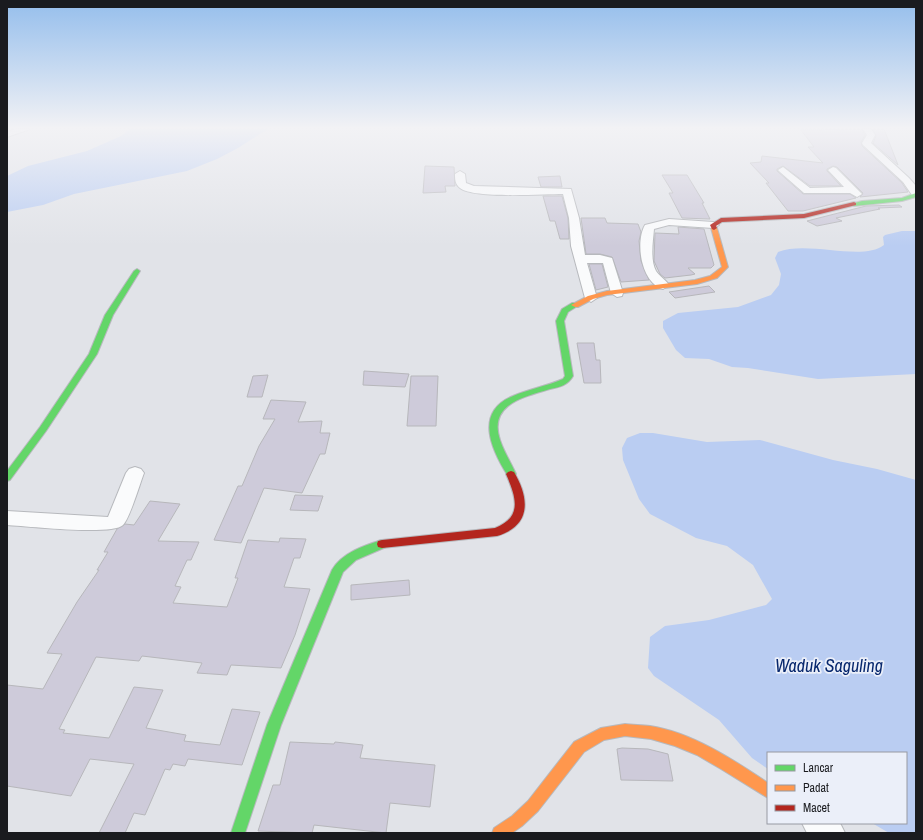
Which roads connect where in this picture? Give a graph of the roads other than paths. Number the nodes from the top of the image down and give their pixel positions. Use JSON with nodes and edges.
{"nodes":[{"id":1,"x":893,"y":168,"type":"edge"},
{"id":2,"x":784,"y":170,"type":"dead end"},
{"id":3,"x":833,"y":170,"type":"dead end"},
{"id":4,"x":460,"y":174,"type":"dead end"},
{"id":5,"x":853,"y":190,"type":"junction"},
{"id":6,"x":914,"y":198,"type":"edge"},
{"id":7,"x":866,"y":202,"type":"junction"},
{"id":8,"x":713,"y":225,"type":"junction"},
{"id":9,"x":580,"y":259,"type":"junction"},
{"id":10,"x":137,"y":271,"type":"dead end"},
{"id":11,"x":663,"y":285,"type":"junction"},
{"id":12,"x":617,"y":293,"type":"junction"},
{"id":13,"x":591,"y":298,"type":"junction"},
{"id":14,"x":135,"y":473,"type":"dead end"},
{"id":15,"x":7,"y":478,"type":"edge"},
{"id":16,"x":7,"y":518,"type":"edge"},
{"id":17,"x":767,"y":790,"type":"edge"},
{"id":18,"x":817,"y":824,"type":"edge"},
{"id":19,"x":238,"y":833,"type":"edge"},
{"id":20,"x":499,"y":833,"type":"edge"},
{"id":21,"x":832,"y":833,"type":"edge"}],
"edges":[{"from":1,"to":6,"type":"street"},
{"from":2,"to":5,"type":"street"},
{"from":3,"to":5,"type":"street"},
{"from":4,"to":9,"type":"street"},
{"from":5,"to":7,"type":"street"},
{"from":6,"to":7,"type":"street"},
{"from":7,"to":8,"type":"street"},
{"from":8,"to":11,"type":"street"},
{"from":8,"to":11,"type":"street"},
{"from":9,"to":12,"type":"street"},
{"from":9,"to":13,"type":"street"},
{"from":10,"to":15,"type":"street"},
{"from":11,"to":12,"type":"street"},
{"from":12,"to":13,"type":"street"},
{"from":13,"to":19,"type":"street"},
{"from":14,"to":16,"type":"street"},
{"from":17,"to":20,"type":"street"},
{"from":18,"to":21,"type":"street"}]}
